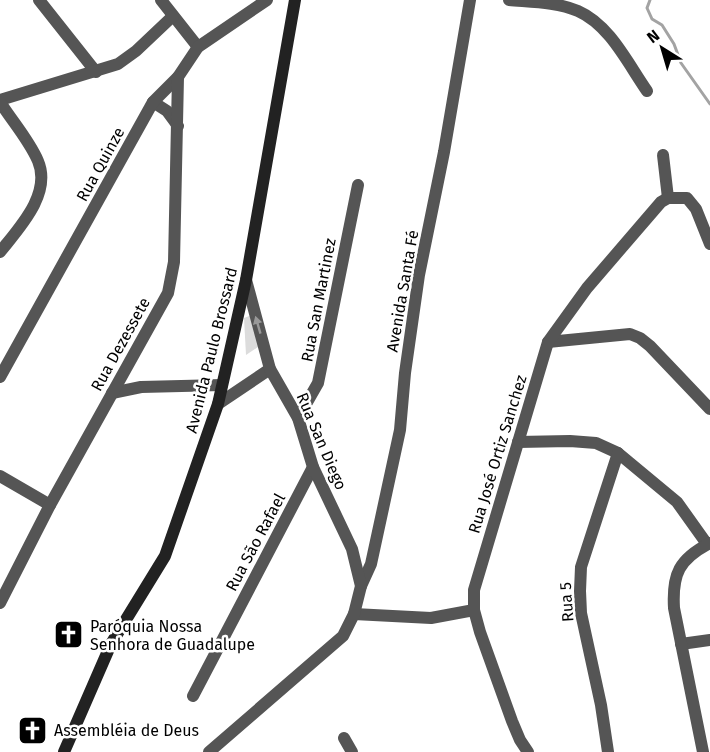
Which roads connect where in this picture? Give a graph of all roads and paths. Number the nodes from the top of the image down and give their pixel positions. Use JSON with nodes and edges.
{"nodes":[{"id":1,"x":39,"y":0,"type":"edge"},
{"id":2,"x":161,"y":0,"type":"edge"},
{"id":3,"x":267,"y":0,"type":"edge"},
{"id":4,"x":295,"y":0,"type":"edge"},
{"id":5,"x":470,"y":0,"type":"edge"},
{"id":6,"x":509,"y":0,"type":"edge"},
{"id":7,"x":173,"y":16,"type":"junction"},
{"id":8,"x":198,"y":47,"type":"junction"},
{"id":9,"x":96,"y":72,"type":"junction"},
{"id":10,"x":178,"y":77,"type":"junction"},
{"id":11,"x":647,"y":92,"type":"dead end"},
{"id":12,"x":0,"y":101,"type":"edge"},
{"id":13,"x":153,"y":102,"type":"junction"},
{"id":14,"x":178,"y":126,"type":"junction"},
{"id":15,"x":663,"y":155,"type":"dead end"},
{"id":16,"x":358,"y":185,"type":"dead end"},
{"id":17,"x":668,"y":198,"type":"junction"},
{"id":18,"x":710,"y":244,"type":"edge"},
{"id":19,"x":0,"y":252,"type":"edge"},
{"id":20,"x":246,"y":280,"type":"junction"},
{"id":21,"x":548,"y":342,"type":"junction"},
{"id":22,"x":125,"y":367,"type":"junction"},
{"id":23,"x":270,"y":369,"type":"junction"},
{"id":24,"x":0,"y":377,"type":"edge"},
{"id":25,"x":222,"y":385,"type":"junction"},
{"id":26,"x":141,"y":387,"type":"junction"},
{"id":27,"x":112,"y":393,"type":"junction"},
{"id":28,"x":218,"y":404,"type":"junction"},
{"id":29,"x":710,"y":409,"type":"edge"},
{"id":30,"x":298,"y":418,"type":"junction"},
{"id":31,"x":518,"y":442,"type":"junction"},
{"id":32,"x":618,"y":453,"type":"junction"},
{"id":33,"x":313,"y":467,"type":"junction"},
{"id":34,"x":0,"y":476,"type":"edge"},
{"id":35,"x":50,"y":505,"type":"junction"},
{"id":36,"x":708,"y":543,"type":"edge"},
{"id":37,"x":361,"y":586,"type":"junction"},
{"id":38,"x":0,"y":603,"type":"edge"},
{"id":39,"x":474,"y":610,"type":"junction"},
{"id":40,"x":354,"y":614,"type":"junction"},
{"id":41,"x":710,"y":640,"type":"edge"},
{"id":42,"x":681,"y":644,"type":"junction"},
{"id":43,"x":192,"y":696,"type":"dead end"},
{"id":44,"x":705,"y":734,"type":"edge"},
{"id":45,"x":344,"y":738,"type":"dead end"},
{"id":46,"x":64,"y":752,"type":"edge"},
{"id":47,"x":209,"y":752,"type":"edge"},
{"id":48,"x":352,"y":752,"type":"edge"},
{"id":49,"x":528,"y":752,"type":"edge"},
{"id":50,"x":608,"y":752,"type":"edge"},
{"id":51,"x":703,"y":752,"type":"edge"}],
"edges":[{"from":1,"to":9,"type":"street"},
{"from":2,"to":7,"type":"street"},
{"from":3,"to":8,"type":"street","name":"Rua Quinze"},
{"from":4,"to":20,"type":"main road","name":"Avenida Paulo Brossard"},
{"from":5,"to":37,"type":"street","name":"Avenida Santa Fé"},
{"from":6,"to":11,"type":"street"},
{"from":7,"to":8,"type":"street"},
{"from":7,"to":9,"type":"street"},
{"from":8,"to":10,"type":"street","name":"Rua Quinze"},
{"from":9,"to":12,"type":"street"},
{"from":10,"to":13,"type":"street","name":"Rua Quinze"},
{"from":10,"to":14,"type":"street","name":"Rua Dezessete"},
{"from":12,"to":19,"type":"street"},
{"from":13,"to":14,"type":"street"},
{"from":13,"to":24,"type":"street","name":"Rua Quinze"},
{"from":14,"to":22,"type":"street","name":"Rua Dezessete"},
{"from":15,"to":17,"type":"street"},
{"from":16,"to":30,"type":"street","name":"Rua San Martinez"},
{"from":17,"to":18,"type":"street"},
{"from":17,"to":21,"type":"street","name":"Rua José Ortiz Sanchez"},
{"from":23,"to":20,"type":"street","name":"Rua San Diego","one_way":true},
{"from":20,"to":25,"type":"main road","name":"Avenida Paulo Brossard"},
{"from":21,"to":29,"type":"street"},
{"from":21,"to":31,"type":"street","name":"Rua José Ortiz Sanchez"},
{"from":22,"to":26,"type":"street"},
{"from":22,"to":27,"type":"street","name":"Rua Dezessete"},
{"from":23,"to":28,"type":"street"},
{"from":23,"to":30,"type":"street","name":"Rua San Diego"},
{"from":25,"to":26,"type":"street"},
{"from":25,"to":28,"type":"main road","name":"Avenida Paulo Brossard"},
{"from":26,"to":27,"type":"street"},
{"from":27,"to":35,"type":"street","name":"Rua Dezessete"},
{"from":28,"to":46,"type":"main road","name":"Avenida Paulo Brossard"},
{"from":30,"to":33,"type":"street","name":"Rua San Diego"},
{"from":31,"to":32,"type":"street"},
{"from":31,"to":39,"type":"street","name":"Rua José Ortiz Sanchez"},
{"from":32,"to":36,"type":"street"},
{"from":32,"to":50,"type":"street","name":"Rua 5"},
{"from":33,"to":37,"type":"street","name":"Rua San Diego"},
{"from":33,"to":43,"type":"street","name":"Rua São Rafael"},
{"from":34,"to":35,"type":"street"},
{"from":35,"to":38,"type":"street","name":"Rua Dezessete"},
{"from":36,"to":42,"type":"street"},
{"from":37,"to":40,"type":"street","name":"Rua San Diego"},
{"from":39,"to":40,"type":"street"},
{"from":39,"to":49,"type":"street","name":"Rua José Ortiz Sanchez"},
{"from":40,"to":47,"type":"street","name":"Rua San Diego"},
{"from":41,"to":42,"type":"street"},
{"from":42,"to":44,"type":"street"},
{"from":44,"to":51,"type":"street"},
{"from":45,"to":48,"type":"street"}]}
